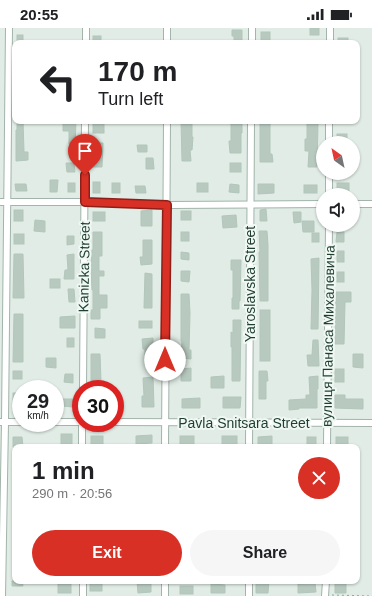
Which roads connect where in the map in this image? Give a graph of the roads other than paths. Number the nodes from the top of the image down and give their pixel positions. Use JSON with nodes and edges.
{"nodes":[{"id":1,"x":9,"y":28,"type":"edge"},
{"id":2,"x":86,"y":28,"type":"edge"},
{"id":3,"x":167,"y":28,"type":"edge"},
{"id":4,"x":252,"y":28,"type":"edge"},
{"id":5,"x":330,"y":28,"type":"edge"},
{"id":6,"x":86,"y":40,"type":"edge"},
{"id":7,"x":167,"y":40,"type":"edge"},
{"id":8,"x":252,"y":40,"type":"edge"},
{"id":9,"x":330,"y":40,"type":"edge"},
{"id":10,"x":85,"y":124,"type":"edge"},
{"id":11,"x":167,"y":124,"type":"edge"},
{"id":12,"x":251,"y":124,"type":"edge"},
{"id":13,"x":329,"y":124,"type":"edge"},
{"id":14,"x":329,"y":136,"type":"edge"},
{"id":15,"x":0,"y":202,"type":"edge"},
{"id":16,"x":7,"y":202,"type":"junction"},
{"id":17,"x":85,"y":202,"type":"junction"},
{"id":18,"x":251,"y":204,"type":"junction"},
{"id":19,"x":316,"y":204,"type":"edge"},
{"id":20,"x":360,"y":204,"type":"edge"},
{"id":21,"x":372,"y":204,"type":"edge"},
{"id":22,"x":167,"y":205,"type":"junction"},
{"id":23,"x":329,"y":232,"type":"edge"},
{"id":24,"x":83,"y":380,"type":"edge"},
{"id":25,"x":3,"y":422,"type":"edge"},
{"id":26,"x":124,"y":422,"type":"edge"},
{"id":27,"x":165,"y":422,"type":"junction"},
{"id":28,"x":249,"y":423,"type":"junction"},
{"id":29,"x":327,"y":423,"type":"junction"},
{"id":30,"x":372,"y":423,"type":"edge"},
{"id":31,"x":82,"y":432,"type":"edge"},
{"id":32,"x":82,"y":444,"type":"edge"},
{"id":33,"x":165,"y":444,"type":"edge"},
{"id":34,"x":249,"y":444,"type":"edge"},
{"id":35,"x":327,"y":444,"type":"edge"},
{"id":36,"x":83,"y":584,"type":"edge"},
{"id":37,"x":165,"y":584,"type":"edge"},
{"id":38,"x":249,"y":584,"type":"edge"},
{"id":39,"x":326,"y":584,"type":"edge"},
{"id":40,"x":326,"y":595,"type":"edge"},
{"id":41,"x":2,"y":596,"type":"edge"},
{"id":42,"x":83,"y":596,"type":"edge"},
{"id":43,"x":165,"y":596,"type":"edge"},
{"id":44,"x":249,"y":596,"type":"edge"}],
"edges":[{"from":1,"to":16,"type":"street"},
{"from":2,"to":6,"type":"street"},
{"from":3,"to":7,"type":"street"},
{"from":4,"to":8,"type":"street"},
{"from":5,"to":9,"type":"street"},
{"from":10,"to":17,"type":"street","name":"Kanizka Street"},
{"from":11,"to":22,"type":"street"},
{"from":12,"to":18,"type":"street","name":"Yaroslavska Street"},
{"from":13,"to":14,"type":"street"},
{"from":15,"to":16,"type":"street"},
{"from":16,"to":17,"type":"street"},
{"from":16,"to":25,"type":"street"},
{"from":17,"to":22,"type":"street"},
{"from":17,"to":24,"type":"street","name":"Kanizka Street"},
{"from":18,"to":19,"type":"street"},
{"from":18,"to":22,"type":"street"},
{"from":18,"to":28,"type":"street","name":"Yaroslavska Street"},
{"from":20,"to":21,"type":"street"},
{"from":22,"to":27,"type":"street"},
{"from":23,"to":29,"type":"street","name":"вулиця Панаса Михалевича"},
{"from":25,"to":41,"type":"street"},
{"from":26,"to":27,"type":"street","name":"Pavla Snitsara Street"},
{"from":27,"to":28,"type":"street","name":"Pavla Snitsara Street"},
{"from":27,"to":33,"type":"street"},
{"from":28,"to":29,"type":"street","name":"Pavla Snitsara Street"},
{"from":28,"to":34,"type":"street","name":"Yaroslavska Street"},
{"from":29,"to":30,"type":"street","name":"Pavla Snitsara Street"},
{"from":29,"to":35,"type":"street","name":"вулиця Панаса Михалевича"},
{"from":31,"to":32,"type":"street"},
{"from":36,"to":42,"type":"street"},
{"from":37,"to":43,"type":"street"},
{"from":38,"to":44,"type":"street"},
{"from":39,"to":40,"type":"street"}]}
